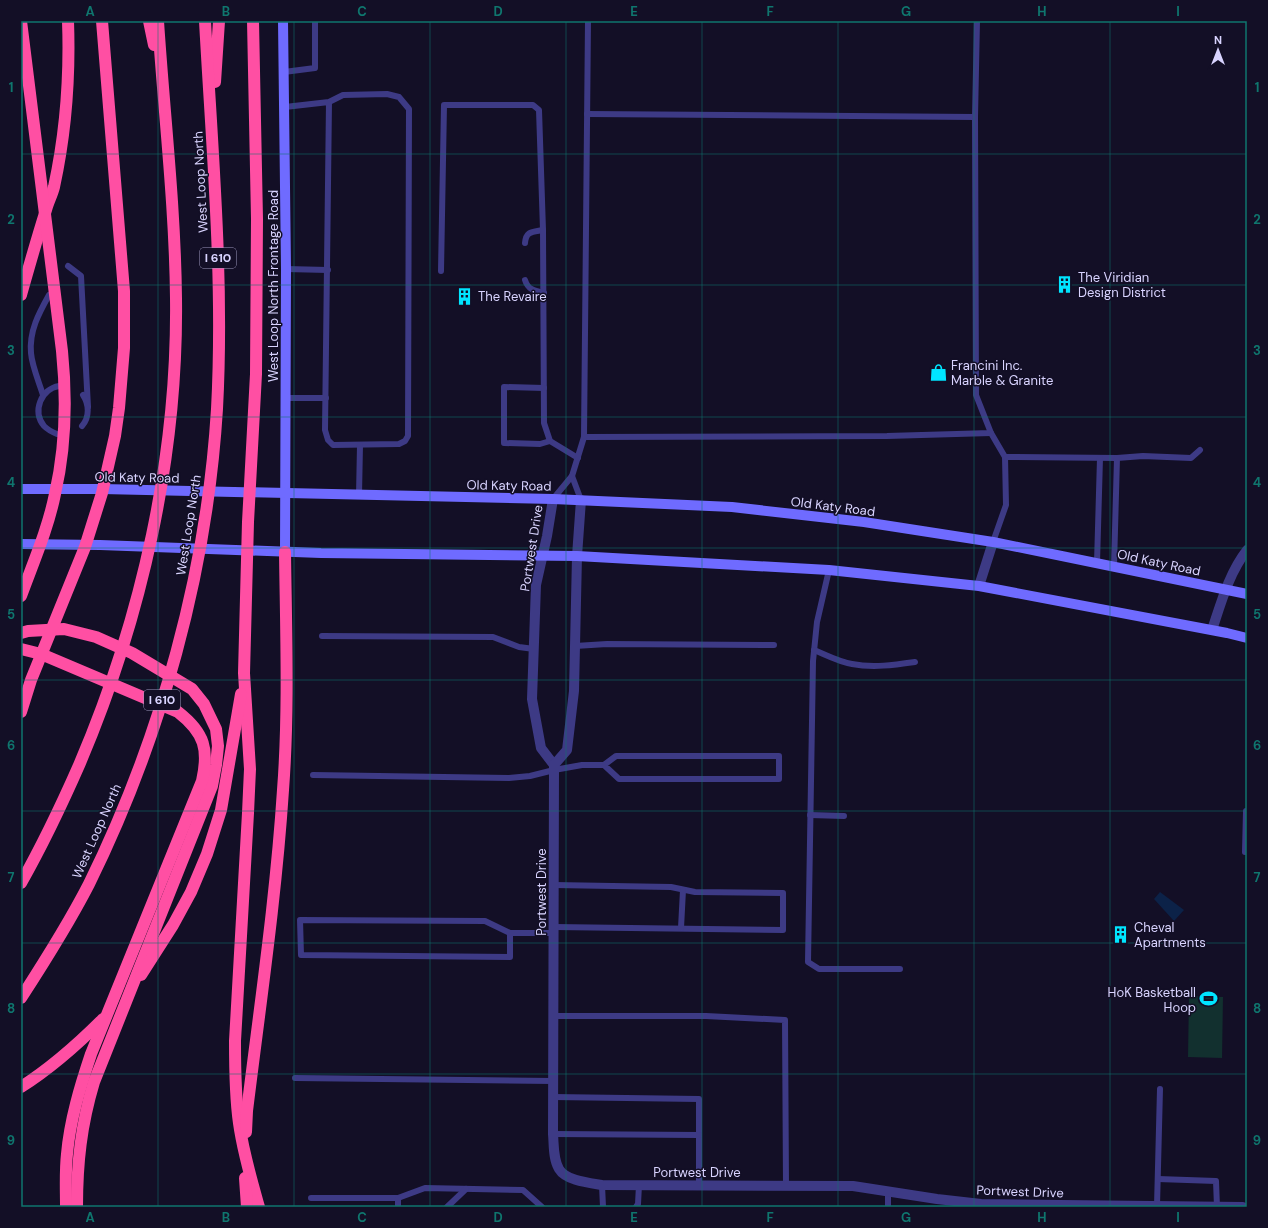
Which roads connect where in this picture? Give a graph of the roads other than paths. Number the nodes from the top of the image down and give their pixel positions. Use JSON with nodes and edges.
{"nodes":[{"id":1,"x":22,"y":21,"type":"edge"},
{"id":2,"x":68,"y":21,"type":"edge"},
{"id":3,"x":102,"y":21,"type":"edge"},
{"id":4,"x":149,"y":21,"type":"edge"},
{"id":5,"x":158,"y":21,"type":"edge"},
{"id":6,"x":206,"y":21,"type":"edge"},
{"id":7,"x":219,"y":21,"type":"edge"},
{"id":8,"x":253,"y":21,"type":"edge"},
{"id":9,"x":284,"y":21,"type":"edge"},
{"id":10,"x":315,"y":21,"type":"edge"},
{"id":11,"x":588,"y":21,"type":"edge"},
{"id":12,"x":977,"y":21,"type":"edge"},
{"id":13,"x":284,"y":72,"type":"junction"},
{"id":14,"x":162,"y":89,"type":"junction"},
{"id":15,"x":329,"y":102,"type":"junction"},
{"id":16,"x":285,"y":107,"type":"junction"},
{"id":17,"x":587,"y":114,"type":"junction"},
{"id":18,"x":975,"y":117,"type":"junction"},
{"id":19,"x":212,"y":141,"type":"junction"},
{"id":20,"x":543,"y":230,"type":"junction"},
{"id":21,"x":525,"y":243,"type":"dead end"},
{"id":22,"x":68,"y":266,"type":"dead end"},
{"id":23,"x":286,"y":269,"type":"junction"},
{"id":24,"x":328,"y":270,"type":"junction"},
{"id":25,"x":441,"y":271,"type":"dead end"},
{"id":26,"x":525,"y":280,"type":"dead end"},
{"id":27,"x":544,"y":293,"type":"junction"},
{"id":28,"x":49,"y":294,"type":"dead end"},
{"id":29,"x":21,"y":295,"type":"edge"},
{"id":30,"x":59,"y":386,"type":"dead end"},
{"id":31,"x":544,"y":388,"type":"junction"},
{"id":32,"x":43,"y":395,"type":"junction"},
{"id":33,"x":83,"y":395,"type":"dead end"},
{"id":34,"x":286,"y":398,"type":"junction"},
{"id":35,"x":326,"y":398,"type":"junction"},
{"id":36,"x":88,"y":407,"type":"junction"},
{"id":37,"x":82,"y":426,"type":"dead end"},
{"id":38,"x":991,"y":433,"type":"junction"},
{"id":39,"x":57,"y":434,"type":"dead end"},
{"id":40,"x":584,"y":437,"type":"junction"},
{"id":41,"x":550,"y":441,"type":"junction"},
{"id":42,"x":360,"y":445,"type":"junction"},
{"id":43,"x":1200,"y":450,"type":"dead end"},
{"id":44,"x":1005,"y":457,"type":"junction"},
{"id":45,"x":578,"y":458,"type":"junction"},
{"id":46,"x":1100,"y":458,"type":"junction"},
{"id":47,"x":1117,"y":458,"type":"junction"},
{"id":48,"x":572,"y":476,"type":"junction"},
{"id":49,"x":21,"y":488,"type":"edge"},
{"id":50,"x":285,"y":493,"type":"junction"},
{"id":51,"x":359,"y":495,"type":"junction"},
{"id":52,"x":553,"y":499,"type":"junction"},
{"id":53,"x":581,"y":500,"type":"junction"},
{"id":54,"x":993,"y":542,"type":"junction"},
{"id":55,"x":21,"y":544,"type":"edge"},
{"id":56,"x":1247,"y":550,"type":"edge"},
{"id":57,"x":285,"y":552,"type":"junction"},
{"id":58,"x":543,"y":555,"type":"junction"},
{"id":59,"x":577,"y":556,"type":"junction"},
{"id":60,"x":1097,"y":563,"type":"junction"},
{"id":61,"x":1114,"y":566,"type":"junction"},
{"id":62,"x":829,"y":570,"type":"junction"},
{"id":63,"x":979,"y":586,"type":"junction"},
{"id":64,"x":1226,"y":589,"type":"junction"},
{"id":65,"x":1244,"y":593,"type":"edge"},
{"id":66,"x":21,"y":596,"type":"edge"},
{"id":67,"x":1212,"y":630,"type":"junction"},
{"id":68,"x":21,"y":632,"type":"edge"},
{"id":69,"x":322,"y":636,"type":"dead end"},
{"id":70,"x":1246,"y":636,"type":"edge"},
{"id":71,"x":774,"y":645,"type":"dead end"},
{"id":72,"x":575,"y":646,"type":"junction"},
{"id":73,"x":21,"y":649,"type":"edge"},
{"id":74,"x":534,"y":649,"type":"junction"},
{"id":75,"x":814,"y":650,"type":"junction"},
{"id":76,"x":915,"y":662,"type":"dead end"},
{"id":77,"x":244,"y":673,"type":"junction"},
{"id":78,"x":22,"y":705,"type":"edge"},
{"id":79,"x":604,"y":765,"type":"junction"},
{"id":80,"x":554,"y":767,"type":"junction"},
{"id":81,"x":313,"y":775,"type":"dead end"},
{"id":82,"x":1247,"y":811,"type":"edge"},
{"id":83,"x":810,"y":816,"type":"junction"},
{"id":84,"x":844,"y":816,"type":"dead end"},
{"id":85,"x":1245,"y":852,"type":"dead end"},
{"id":86,"x":21,"y":883,"type":"edge"},
{"id":87,"x":554,"y":885,"type":"junction"},
{"id":88,"x":683,"y":890,"type":"junction"},
{"id":89,"x":681,"y":928,"type":"junction"},
{"id":90,"x":554,"y":930,"type":"junction"},
{"id":91,"x":510,"y":933,"type":"junction"},
{"id":92,"x":900,"y":969,"type":"dead end"},
{"id":93,"x":21,"y":998,"type":"edge"},
{"id":94,"x":554,"y":1016,"type":"junction"},
{"id":95,"x":295,"y":1078,"type":"dead end"},
{"id":96,"x":553,"y":1081,"type":"junction"},
{"id":97,"x":21,"y":1087,"type":"edge"},
{"id":98,"x":1160,"y":1089,"type":"dead end"},
{"id":99,"x":553,"y":1097,"type":"junction"},
{"id":100,"x":81,"y":1107,"type":"junction"},
{"id":101,"x":553,"y":1134,"type":"junction"},
{"id":102,"x":699,"y":1135,"type":"junction"},
{"id":103,"x":1158,"y":1179,"type":"junction"},
{"id":104,"x":602,"y":1185,"type":"junction"},
{"id":105,"x":639,"y":1185,"type":"junction"},
{"id":106,"x":699,"y":1185,"type":"junction"},
{"id":107,"x":786,"y":1186,"type":"junction"},
{"id":108,"x":466,"y":1189,"type":"junction"},
{"id":109,"x":888,"y":1192,"type":"junction"},
{"id":110,"x":312,"y":1198,"type":"dead end"},
{"id":111,"x":398,"y":1198,"type":"junction"},
{"id":112,"x":937,"y":1203,"type":"edge"},
{"id":113,"x":1019,"y":1206,"type":"edge"},
{"id":114,"x":1093,"y":1206,"type":"edge"},
{"id":115,"x":1157,"y":1206,"type":"edge"},
{"id":116,"x":66,"y":1207,"type":"edge"},
{"id":117,"x":77,"y":1207,"type":"edge"},
{"id":118,"x":247,"y":1207,"type":"edge"},
{"id":119,"x":259,"y":1207,"type":"edge"},
{"id":120,"x":398,"y":1207,"type":"edge"},
{"id":121,"x":447,"y":1207,"type":"edge"},
{"id":122,"x":542,"y":1207,"type":"edge"},
{"id":123,"x":603,"y":1207,"type":"edge"},
{"id":124,"x":636,"y":1207,"type":"edge"},
{"id":125,"x":888,"y":1207,"type":"edge"},
{"id":126,"x":1217,"y":1207,"type":"edge"},
{"id":127,"x":1243,"y":1207,"type":"edge"}],
"edges":[{"from":1,"to":66,"type":"highway"},
{"from":2,"to":29,"type":"highway"},
{"from":3,"to":78,"type":"highway"},
{"from":4,"to":14,"type":"highway"},
{"from":5,"to":14,"type":"highway"},
{"from":6,"to":19,"type":"highway","name":"West Loop North","number":"I 610"},
{"from":7,"to":19,"type":"highway"},
{"from":8,"to":77,"type":"highway"},
{"from":9,"to":13,"type":"main road","name":"West Loop North Frontage Road"},
{"from":10,"to":13,"type":"lane"},
{"from":11,"to":17,"type":"lane"},
{"from":12,"to":18,"type":"lane"},
{"from":13,"to":16,"type":"main road","name":"West Loop North Frontage Road"},
{"from":14,"to":86,"type":"highway"},
{"from":15,"to":16,"type":"lane"},
{"from":15,"to":24,"type":"lane"},
{"from":15,"to":42,"type":"lane"},
{"from":16,"to":23,"type":"main road","name":"West Loop North Frontage Road"},
{"from":17,"to":18,"type":"lane"},
{"from":17,"to":40,"type":"lane"},
{"from":18,"to":38,"type":"lane"},
{"from":19,"to":93,"type":"highway","name":"West Loop North","number":"I 610"},
{"from":20,"to":21,"type":"lane"},
{"from":20,"to":25,"type":"lane"},
{"from":20,"to":27,"type":"lane"},
{"from":22,"to":36,"type":"lane"},
{"from":23,"to":24,"type":"lane"},
{"from":23,"to":34,"type":"main road","name":"West Loop North Frontage Road"},
{"from":24,"to":35,"type":"lane"},
{"from":26,"to":27,"type":"lane"},
{"from":27,"to":31,"type":"lane"},
{"from":28,"to":32,"type":"lane"},
{"from":30,"to":32,"type":"lane"},
{"from":31,"to":41,"type":"lane"},
{"from":31,"to":41,"type":"lane"},
{"from":32,"to":39,"type":"lane"},
{"from":33,"to":36,"type":"lane"},
{"from":34,"to":35,"type":"lane"},
{"from":34,"to":50,"type":"main road","name":"West Loop North Frontage Road"},
{"from":35,"to":42,"type":"lane"},
{"from":36,"to":37,"type":"lane"},
{"from":38,"to":40,"type":"lane"},
{"from":38,"to":44,"type":"lane"},
{"from":40,"to":45,"type":"lane"},
{"from":41,"to":45,"type":"lane"},
{"from":42,"to":51,"type":"lane"},
{"from":43,"to":47,"type":"lane"},
{"from":44,"to":46,"type":"lane"},
{"from":44,"to":54,"type":"lane"},
{"from":45,"to":48,"type":"lane"},
{"from":46,"to":47,"type":"lane"},
{"from":46,"to":60,"type":"lane"},
{"from":47,"to":61,"type":"lane"},
{"from":48,"to":52,"type":"lane"},
{"from":48,"to":53,"type":"lane"},
{"from":49,"to":50,"type":"main road","name":"Old Katy Road"},
{"from":50,"to":51,"type":"main road","name":"Old Katy Road"},
{"from":50,"to":57,"type":"main road","name":"West Loop North Frontage Road"},
{"from":51,"to":52,"type":"main road","name":"Old Katy Road"},
{"from":52,"to":53,"type":"main road","name":"Old Katy Road"},
{"from":52,"to":58,"type":"street","name":"Portwest Drive"},
{"from":53,"to":54,"type":"main road","name":"Old Katy Road"},
{"from":53,"to":59,"type":"street"},
{"from":54,"to":60,"type":"main road","name":"Old Katy Road"},
{"from":54,"to":63,"type":"street"},
{"from":55,"to":57,"type":"main road"},
{"from":56,"to":64,"type":"street"},
{"from":57,"to":58,"type":"main road"},
{"from":57,"to":118,"type":"highway"},
{"from":58,"to":59,"type":"main road"},
{"from":58,"to":74,"type":"street","name":"Portwest Drive"},
{"from":59,"to":62,"type":"main road"},
{"from":59,"to":72,"type":"street"},
{"from":60,"to":61,"type":"main road","name":"Old Katy Road"},
{"from":61,"to":64,"type":"main road","name":"Old Katy Road"},
{"from":62,"to":63,"type":"main road"},
{"from":62,"to":75,"type":"lane"},
{"from":63,"to":67,"type":"main road"},
{"from":64,"to":65,"type":"main road","name":"Old Katy Road"},
{"from":64,"to":67,"type":"street"},
{"from":67,"to":70,"type":"main road"},
{"from":68,"to":100,"type":"highway"},
{"from":69,"to":74,"type":"lane"},
{"from":71,"to":72,"type":"lane"},
{"from":72,"to":80,"type":"street"},
{"from":73,"to":100,"type":"highway"},
{"from":74,"to":80,"type":"street","name":"Portwest Drive"},
{"from":75,"to":76,"type":"lane"},
{"from":75,"to":83,"type":"lane"},
{"from":77,"to":97,"type":"highway"},
{"from":77,"to":119,"type":"highway"},
{"from":79,"to":79,"type":"lane"},
{"from":79,"to":80,"type":"lane"},
{"from":80,"to":81,"type":"lane"},
{"from":80,"to":87,"type":"street","name":"Portwest Drive"},
{"from":82,"to":85,"type":"lane"},
{"from":83,"to":84,"type":"lane"},
{"from":83,"to":92,"type":"lane"},
{"from":87,"to":88,"type":"lane"},
{"from":87,"to":90,"type":"street","name":"Portwest Drive"},
{"from":88,"to":89,"type":"lane"},
{"from":88,"to":89,"type":"lane"},
{"from":89,"to":90,"type":"lane"},
{"from":90,"to":91,"type":"lane"},
{"from":90,"to":94,"type":"street","name":"Portwest Drive"},
{"from":91,"to":91,"type":"lane"},
{"from":94,"to":96,"type":"street","name":"Portwest Drive"},
{"from":94,"to":107,"type":"lane"},
{"from":95,"to":96,"type":"lane"},
{"from":96,"to":99,"type":"street","name":"Portwest Drive"},
{"from":98,"to":103,"type":"lane"},
{"from":99,"to":101,"type":"street","name":"Portwest Drive"},
{"from":99,"to":102,"type":"lane"},
{"from":100,"to":116,"type":"highway"},
{"from":100,"to":117,"type":"highway"},
{"from":101,"to":102,"type":"lane"},
{"from":101,"to":104,"type":"street","name":"Portwest Drive"},
{"from":102,"to":106,"type":"lane"},
{"from":103,"to":115,"type":"lane"},
{"from":103,"to":126,"type":"lane"},
{"from":104,"to":105,"type":"street","name":"Portwest Drive"},
{"from":104,"to":123,"type":"lane"},
{"from":105,"to":106,"type":"street","name":"Portwest Drive"},
{"from":105,"to":124,"type":"lane"},
{"from":106,"to":107,"type":"street","name":"Portwest Drive"},
{"from":107,"to":109,"type":"street","name":"Portwest Drive"},
{"from":108,"to":111,"type":"lane"},
{"from":108,"to":121,"type":"lane"},
{"from":108,"to":122,"type":"lane"},
{"from":109,"to":112,"type":"street","name":"Portwest Drive"},
{"from":109,"to":125,"type":"lane"},
{"from":110,"to":111,"type":"lane"},
{"from":111,"to":120,"type":"lane"},
{"from":112,"to":113,"type":"street","name":"Portwest Drive"},
{"from":113,"to":114,"type":"street","name":"Portwest Drive"},
{"from":114,"to":115,"type":"street","name":"Portwest Drive"},
{"from":115,"to":126,"type":"street","name":"Portwest Drive"},
{"from":126,"to":127,"type":"street","name":"Portwest Drive"}]}
